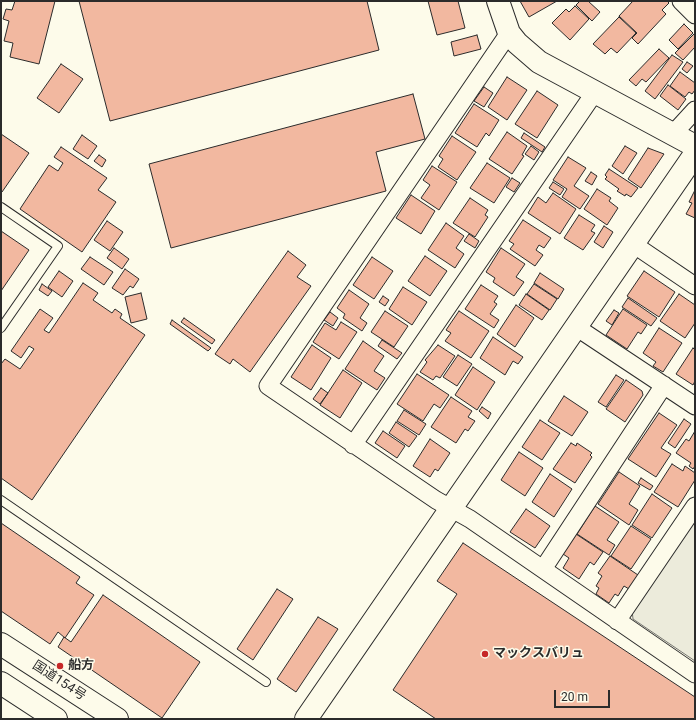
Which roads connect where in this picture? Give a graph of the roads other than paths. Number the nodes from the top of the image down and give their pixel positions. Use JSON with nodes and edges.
{"nodes":[{"id":1,"x":498,"y":1,"type":"edge"},
{"id":2,"x":681,"y":1,"type":"edge"},
{"id":3,"x":695,"y":15,"type":"edge"},
{"id":4,"x":509,"y":33,"type":"junction"},
{"id":5,"x":595,"y":92,"type":"junction"},
{"id":6,"x":695,"y":110,"type":"edge"},
{"id":7,"x":673,"y":134,"type":"junction"},
{"id":8,"x":695,"y":146,"type":"edge"},
{"id":9,"x":695,"y":154,"type":"edge"},
{"id":10,"x":1,"y":207,"type":"edge"},
{"id":11,"x":633,"y":244,"type":"junction"},
{"id":12,"x":695,"y":286,"type":"edge"},
{"id":13,"x":576,"y":327,"type":"junction"},
{"id":14,"x":1,"y":328,"type":"edge"},
{"id":15,"x":664,"y":385,"type":"junction"},
{"id":16,"x":695,"y":406,"type":"edge"},
{"id":17,"x":353,"y":444,"type":"junction"},
{"id":18,"x":1,"y":500,"type":"edge"},
{"id":19,"x":695,"y":506,"type":"edge"},
{"id":20,"x":451,"y":508,"type":"junction"},
{"id":21,"x":542,"y":569,"type":"junction"},
{"id":22,"x":617,"y":621,"type":"junction"},
{"id":23,"x":1,"y":644,"type":"edge"},
{"id":24,"x":695,"y":674,"type":"edge"},
{"id":25,"x":266,"y":682,"type":"dead end"},
{"id":26,"x":1,"y":683,"type":"edge"},
{"id":27,"x":108,"y":716,"type":"edge"},
{"id":28,"x":56,"y":719,"type":"edge"},
{"id":29,"x":306,"y":719,"type":"edge"}],
"edges":[{"from":1,"to":4,"type":"main road"},
{"from":2,"to":3,"type":"street"},
{"from":4,"to":5,"type":"main road"},
{"from":4,"to":17,"type":"street"},
{"from":5,"to":7,"type":"main road"},
{"from":5,"to":17,"type":"street"},
{"from":6,"to":7,"type":"street"},
{"from":7,"to":8,"type":"main road"},
{"from":9,"to":11,"type":"main road"},
{"from":10,"to":14,"type":"lane"},
{"from":11,"to":12,"type":"street"},
{"from":11,"to":13,"type":"main road"},
{"from":13,"to":15,"type":"street"},
{"from":13,"to":20,"type":"main road"},
{"from":15,"to":16,"type":"street"},
{"from":15,"to":21,"type":"street"},
{"from":17,"to":20,"type":"street"},
{"from":18,"to":25,"type":"lane"},
{"from":19,"to":22,"type":"street"},
{"from":20,"to":21,"type":"street"},
{"from":20,"to":29,"type":"main road"},
{"from":21,"to":22,"type":"street"},
{"from":22,"to":24,"type":"street"},
{"from":23,"to":27,"type":"main road","name":"国道154号"},
{"from":26,"to":28,"type":"main road"}]}
